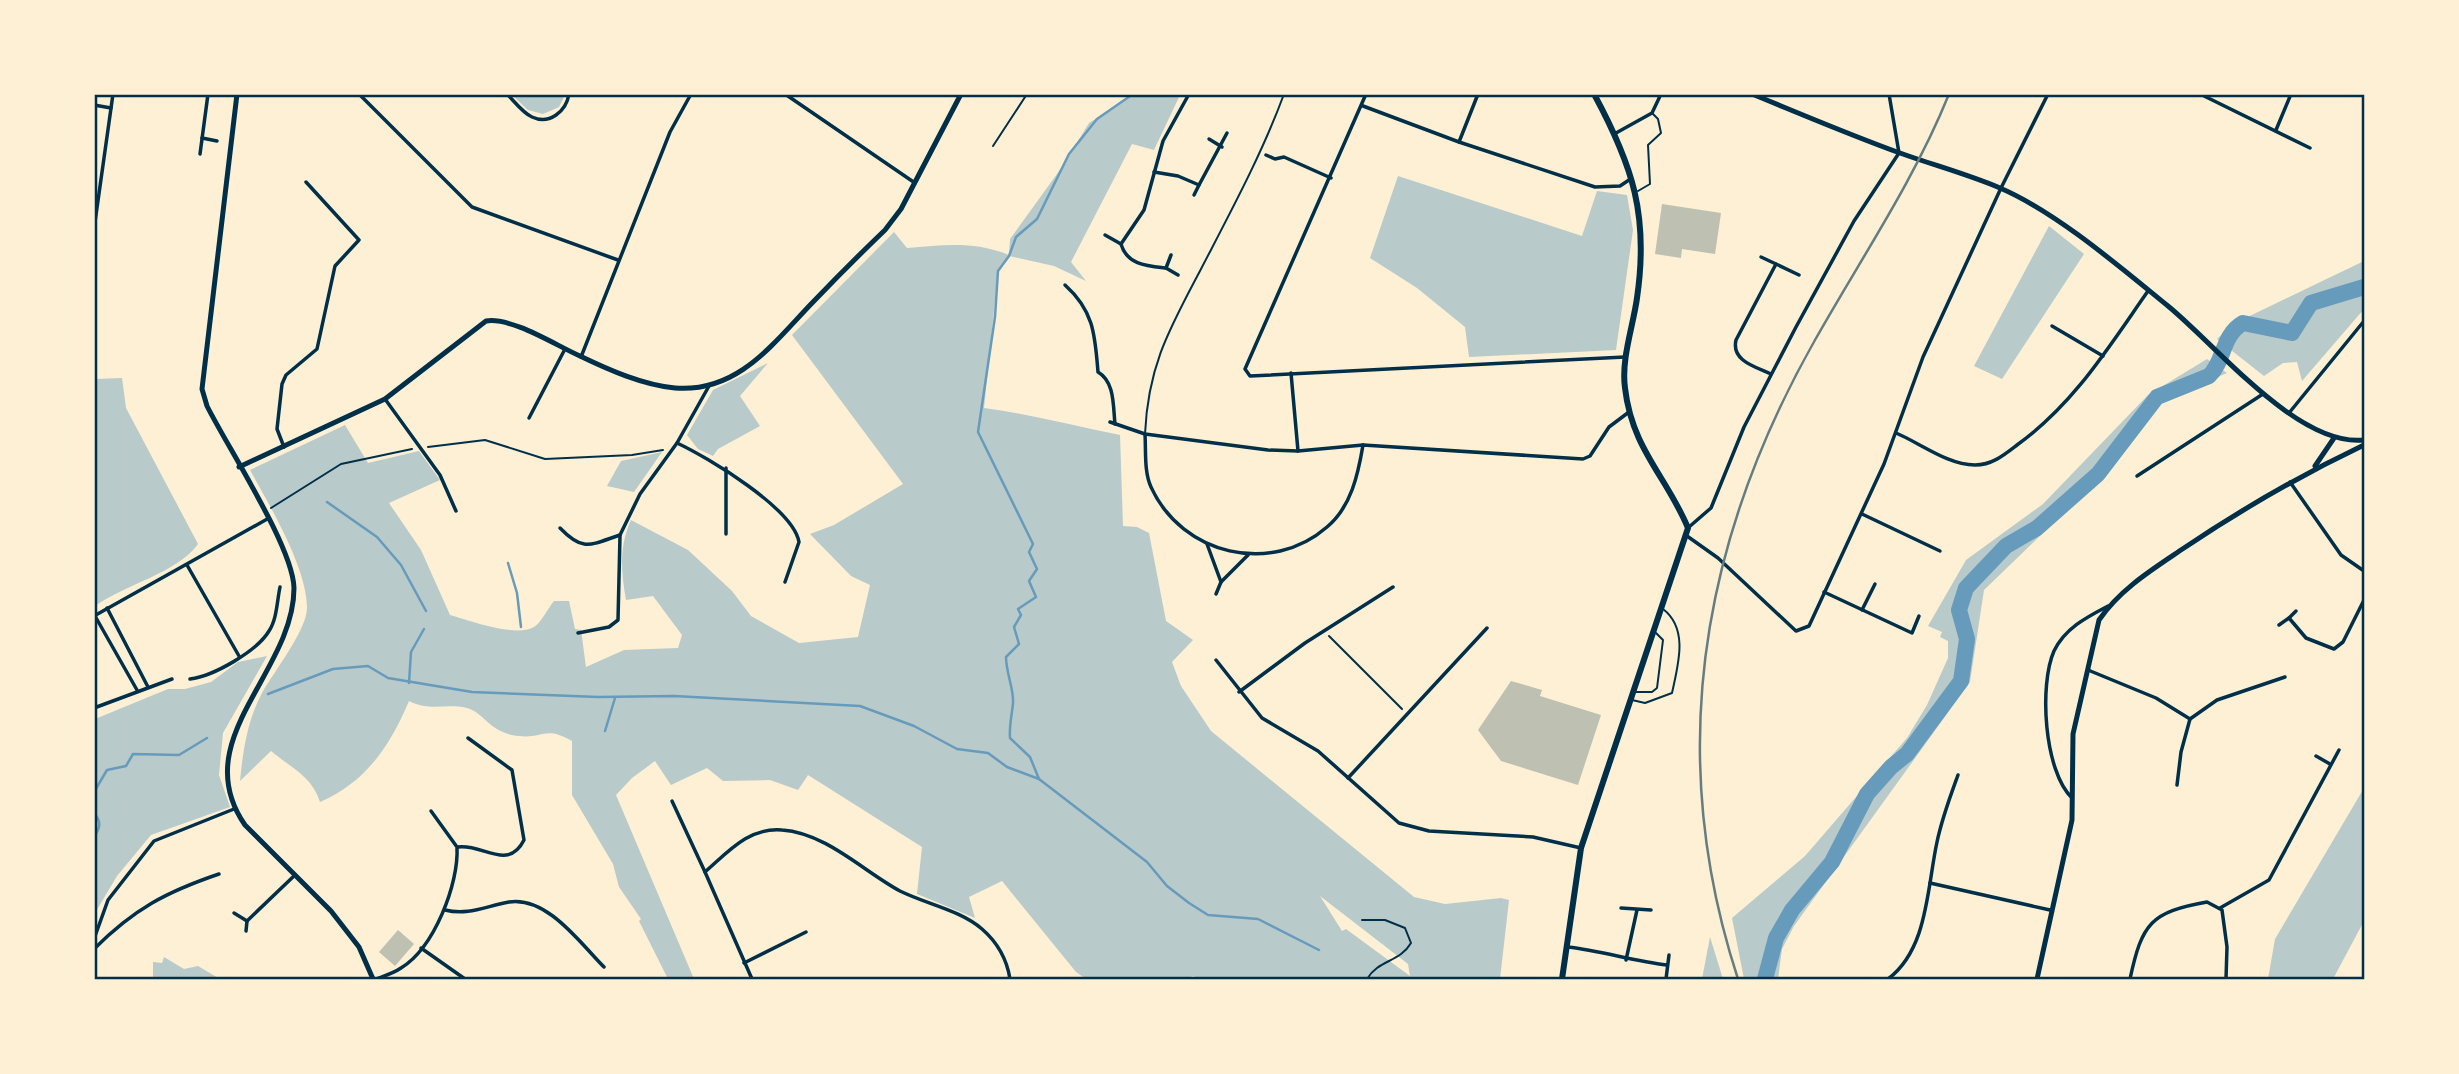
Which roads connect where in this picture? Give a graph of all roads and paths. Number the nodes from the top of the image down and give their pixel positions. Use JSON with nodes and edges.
{"nodes":[{"id":1,"x":113,"y":94,"type":"edge"},
{"id":2,"x":208,"y":94,"type":"edge"},
{"id":3,"x":237,"y":94,"type":"edge"},
{"id":4,"x":359,"y":94,"type":"edge"},
{"id":5,"x":507,"y":94,"type":"edge"},
{"id":6,"x":569,"y":94,"type":"edge"},
{"id":7,"x":691,"y":94,"type":"edge"},
{"id":8,"x":785,"y":94,"type":"edge"},
{"id":9,"x":961,"y":94,"type":"edge"},
{"id":10,"x":1027,"y":94,"type":"edge"},
{"id":11,"x":1189,"y":94,"type":"edge"},
{"id":12,"x":1284,"y":94,"type":"edge"},
{"id":13,"x":1366,"y":94,"type":"edge"},
{"id":14,"x":1478,"y":94,"type":"edge"},
{"id":15,"x":1594,"y":94,"type":"edge"},
{"id":16,"x":1661,"y":94,"type":"edge"},
{"id":17,"x":1752,"y":94,"type":"edge"},
{"id":18,"x":1889,"y":94,"type":"edge"},
{"id":19,"x":2049,"y":94,"type":"edge"},
{"id":20,"x":2200,"y":94,"type":"edge"},
{"id":21,"x":2291,"y":94,"type":"edge"},
{"id":22,"x":94,"y":106,"type":"edge"},
{"id":23,"x":1363,"y":106,"type":"junction"},
{"id":24,"x":111,"y":108,"type":"junction"},
{"id":25,"x":1652,"y":113,"type":"junction"},
{"id":26,"x":2276,"y":130,"type":"junction"},
{"id":27,"x":1227,"y":133,"type":"dead end"},
{"id":28,"x":1616,"y":133,"type":"junction"},
{"id":29,"x":202,"y":138,"type":"junction"},
{"id":30,"x":1209,"y":139,"type":"dead end"},
{"id":31,"x":217,"y":141,"type":"dead end"},
{"id":32,"x":1459,"y":142,"type":"junction"},
{"id":33,"x":993,"y":146,"type":"dead end"},
{"id":34,"x":1222,"y":146,"type":"junction"},
{"id":35,"x":2310,"y":148,"type":"dead end"},
{"id":36,"x":1899,"y":153,"type":"junction"},
{"id":37,"x":200,"y":154,"type":"dead end"},
{"id":38,"x":1266,"y":155,"type":"dead end"},
{"id":39,"x":1154,"y":172,"type":"junction"},
{"id":40,"x":1633,"y":177,"type":"junction"},
{"id":41,"x":1331,"y":178,"type":"junction"},
{"id":42,"x":306,"y":182,"type":"dead end"},
{"id":43,"x":915,"y":183,"type":"junction"},
{"id":44,"x":1199,"y":185,"type":"junction"},
{"id":45,"x":2001,"y":188,"type":"junction"},
{"id":46,"x":1637,"y":192,"type":"junction"},
{"id":47,"x":1194,"y":195,"type":"dead end"},
{"id":48,"x":94,"y":229,"type":"edge"},
{"id":49,"x":1105,"y":235,"type":"dead end"},
{"id":50,"x":1121,"y":244,"type":"junction"},
{"id":51,"x":1171,"y":255,"type":"dead end"},
{"id":52,"x":1761,"y":257,"type":"dead end"},
{"id":53,"x":618,"y":260,"type":"junction"},
{"id":54,"x":1776,"y":264,"type":"junction"},
{"id":55,"x":1166,"y":268,"type":"junction"},
{"id":56,"x":1178,"y":275,"type":"dead end"},
{"id":57,"x":1798,"y":275,"type":"dead end"},
{"id":58,"x":1065,"y":285,"type":"dead end"},
{"id":59,"x":2148,"y":291,"type":"junction"},
{"id":60,"x":2364,"y":321,"type":"edge"},
{"id":61,"x":2052,"y":326,"type":"dead end"},
{"id":62,"x":565,"y":349,"type":"junction"},
{"id":63,"x":581,"y":356,"type":"junction"},
{"id":64,"x":2103,"y":356,"type":"junction"},
{"id":65,"x":1627,"y":357,"type":"junction"},
{"id":66,"x":1292,"y":373,"type":"junction"},
{"id":67,"x":1771,"y":374,"type":"junction"},
{"id":68,"x":709,"y":385,"type":"junction"},
{"id":69,"x":2265,"y":393,"type":"junction"},
{"id":70,"x":386,"y":399,"type":"junction"},
{"id":71,"x":1629,"y":412,"type":"junction"},
{"id":72,"x":2290,"y":413,"type":"junction"},
{"id":73,"x":529,"y":418,"type":"dead end"},
{"id":74,"x":1896,"y":433,"type":"junction"},
{"id":75,"x":1145,"y":434,"type":"junction"},
{"id":76,"x":2334,"y":438,"type":"junction"},
{"id":77,"x":2364,"y":442,"type":"edge"},
{"id":78,"x":677,"y":443,"type":"junction"},
{"id":79,"x":1363,"y":445,"type":"junction"},
{"id":80,"x":284,"y":447,"type":"junction"},
{"id":81,"x":1298,"y":451,"type":"junction"},
{"id":82,"x":589,"y":459,"type":"dead end"},
{"id":83,"x":239,"y":467,"type":"junction"},
{"id":84,"x":726,"y":468,"type":"junction"},
{"id":85,"x":2313,"y":469,"type":"junction"},
{"id":86,"x":2137,"y":476,"type":"dead end"},
{"id":87,"x":2289,"y":481,"type":"junction"},
{"id":88,"x":456,"y":511,"type":"dead end"},
{"id":89,"x":1862,"y":514,"type":"junction"},
{"id":90,"x":269,"y":518,"type":"junction"},
{"id":91,"x":560,"y":528,"type":"dead end"},
{"id":92,"x":1687,"y":532,"type":"junction"},
{"id":93,"x":726,"y":534,"type":"dead end"},
{"id":94,"x":620,"y":536,"type":"junction"},
{"id":95,"x":1207,"y":544,"type":"junction"},
{"id":96,"x":1940,"y":551,"type":"dead end"},
{"id":97,"x":1248,"y":555,"type":"junction"},
{"id":98,"x":187,"y":565,"type":"junction"},
{"id":99,"x":2364,"y":572,"type":"edge"},
{"id":100,"x":785,"y":582,"type":"dead end"},
{"id":101,"x":1221,"y":582,"type":"junction"},
{"id":102,"x":1875,"y":584,"type":"dead end"},
{"id":103,"x":280,"y":587,"type":"dead end"},
{"id":104,"x":1394,"y":587,"type":"dead end"},
{"id":105,"x":1824,"y":592,"type":"junction"},
{"id":106,"x":1216,"y":594,"type":"dead end"},
{"id":107,"x":2364,"y":600,"type":"edge"},
{"id":108,"x":2108,"y":606,"type":"junction"},
{"id":109,"x":107,"y":608,"type":"junction"},
{"id":110,"x":1663,"y":608,"type":"junction"},
{"id":111,"x":1862,"y":610,"type":"junction"},
{"id":112,"x":2297,"y":611,"type":"dead end"},
{"id":113,"x":95,"y":616,"type":"edge"},
{"id":114,"x":1919,"y":616,"type":"dead end"},
{"id":115,"x":2289,"y":618,"type":"junction"},
{"id":116,"x":2279,"y":625,"type":"dead end"},
{"id":117,"x":1487,"y":628,"type":"dead end"},
{"id":118,"x":1324,"y":631,"type":"junction"},
{"id":119,"x":578,"y":633,"type":"dead end"},
{"id":120,"x":1654,"y":633,"type":"junction"},
{"id":121,"x":240,"y":656,"type":"junction"},
{"id":122,"x":1216,"y":660,"type":"dead end"},
{"id":123,"x":2086,"y":669,"type":"junction"},
{"id":124,"x":2286,"y":677,"type":"dead end"},
{"id":125,"x":190,"y":678,"type":"dead end"},
{"id":126,"x":172,"y":679,"type":"dead end"},
{"id":127,"x":148,"y":687,"type":"junction"},
{"id":128,"x":137,"y":690,"type":"junction"},
{"id":129,"x":1240,"y":692,"type":"junction"},
{"id":130,"x":1634,"y":692,"type":"junction"},
{"id":131,"x":1632,"y":701,"type":"junction"},
{"id":132,"x":94,"y":708,"type":"edge"},
{"id":133,"x":1408,"y":715,"type":"junction"},
{"id":134,"x":2190,"y":719,"type":"junction"},
{"id":135,"x":468,"y":738,"type":"dead end"},
{"id":136,"x":2339,"y":750,"type":"dead end"},
{"id":137,"x":2316,"y":756,"type":"dead end"},
{"id":138,"x":2330,"y":764,"type":"junction"},
{"id":139,"x":1958,"y":775,"type":"dead end"},
{"id":140,"x":1348,"y":778,"type":"junction"},
{"id":141,"x":2177,"y":785,"type":"dead end"},
{"id":142,"x":2072,"y":798,"type":"junction"},
{"id":143,"x":672,"y":801,"type":"dead end"},
{"id":144,"x":234,"y":809,"type":"junction"},
{"id":145,"x":432,"y":811,"type":"dead end"},
{"id":146,"x":457,"y":847,"type":"junction"},
{"id":147,"x":1581,"y":848,"type":"junction"},
{"id":148,"x":705,"y":872,"type":"junction"},
{"id":149,"x":219,"y":874,"type":"dead end"},
{"id":150,"x":295,"y":875,"type":"junction"},
{"id":151,"x":1930,"y":883,"type":"junction"},
{"id":152,"x":1621,"y":908,"type":"dead end"},
{"id":153,"x":2220,"y":908,"type":"junction"},
{"id":154,"x":445,"y":910,"type":"junction"},
{"id":155,"x":2050,"y":910,"type":"junction"},
{"id":156,"x":1637,"y":911,"type":"junction"},
{"id":157,"x":1651,"y":911,"type":"dead end"},
{"id":158,"x":234,"y":913,"type":"dead end"},
{"id":159,"x":1362,"y":920,"type":"dead end"},
{"id":160,"x":247,"y":921,"type":"junction"},
{"id":161,"x":246,"y":931,"type":"dead end"},
{"id":162,"x":806,"y":932,"type":"dead end"},
{"id":163,"x":94,"y":939,"type":"edge"},
{"id":164,"x":1566,"y":947,"type":"junction"},
{"id":165,"x":421,"y":948,"type":"junction"},
{"id":166,"x":94,"y":949,"type":"edge"},
{"id":167,"x":1669,"y":955,"type":"dead end"},
{"id":168,"x":1626,"y":960,"type":"junction"},
{"id":169,"x":744,"y":963,"type":"junction"},
{"id":170,"x":1667,"y":965,"type":"junction"},
{"id":171,"x":604,"y":967,"type":"dead end"},
{"id":172,"x":374,"y":979,"type":"edge"},
{"id":173,"x":465,"y":979,"type":"edge"},
{"id":174,"x":752,"y":979,"type":"edge"},
{"id":175,"x":1010,"y":979,"type":"edge"},
{"id":176,"x":1367,"y":979,"type":"edge"},
{"id":177,"x":1562,"y":979,"type":"edge"},
{"id":178,"x":1666,"y":979,"type":"edge"},
{"id":179,"x":1888,"y":979,"type":"edge"},
{"id":180,"x":2037,"y":979,"type":"edge"},
{"id":181,"x":2130,"y":979,"type":"edge"},
{"id":182,"x":2226,"y":979,"type":"edge"}],
"edges":[{"from":1,"to":24,"type":"street"},
{"from":2,"to":29,"type":"street"},
{"from":3,"to":83,"type":"street"},
{"from":4,"to":53,"type":"street"},
{"from":5,"to":6,"type":"street"},
{"from":7,"to":53,"type":"street"},
{"from":8,"to":43,"type":"street"},
{"from":9,"to":43,"type":"street"},
{"from":10,"to":33,"type":"lane"},
{"from":11,"to":39,"type":"street"},
{"from":12,"to":75,"type":"lane"},
{"from":13,"to":23,"type":"street"},
{"from":14,"to":32,"type":"street"},
{"from":15,"to":28,"type":"main road"},
{"from":16,"to":25,"type":"street"},
{"from":17,"to":36,"type":"street"},
{"from":18,"to":36,"type":"street"},
{"from":19,"to":45,"type":"street"},
{"from":20,"to":26,"type":"street"},
{"from":21,"to":26,"type":"street"},
{"from":22,"to":24,"type":"street"},
{"from":23,"to":32,"type":"street"},
{"from":23,"to":41,"type":"street"},
{"from":24,"to":48,"type":"street"},
{"from":25,"to":28,"type":"street"},
{"from":25,"to":46,"type":"lane"},
{"from":26,"to":35,"type":"street"},
{"from":27,"to":34,"type":"street"},
{"from":28,"to":40,"type":"main road"},
{"from":29,"to":31,"type":"street"},
{"from":29,"to":37,"type":"street"},
{"from":30,"to":34,"type":"street"},
{"from":32,"to":40,"type":"street"},
{"from":34,"to":44,"type":"street"},
{"from":36,"to":45,"type":"street"},
{"from":36,"to":67,"type":"street"},
{"from":38,"to":41,"type":"street"},
{"from":39,"to":44,"type":"street"},
{"from":39,"to":50,"type":"street"},
{"from":40,"to":46,"type":"main road"},
{"from":41,"to":66,"type":"street"},
{"from":42,"to":80,"type":"street"},
{"from":43,"to":68,"type":"street"},
{"from":44,"to":47,"type":"street"},
{"from":45,"to":59,"type":"street"},
{"from":45,"to":74,"type":"street"},
{"from":46,"to":65,"type":"main road"},
{"from":49,"to":50,"type":"street"},
{"from":50,"to":55,"type":"street"},
{"from":51,"to":55,"type":"street"},
{"from":52,"to":54,"type":"street"},
{"from":53,"to":63,"type":"street"},
{"from":54,"to":57,"type":"street"},
{"from":54,"to":67,"type":"street"},
{"from":55,"to":56,"type":"street"},
{"from":58,"to":75,"type":"street"},
{"from":59,"to":64,"type":"street"},
{"from":59,"to":69,"type":"street"},
{"from":60,"to":72,"type":"street"},
{"from":61,"to":64,"type":"street"},
{"from":62,"to":63,"type":"street"},
{"from":62,"to":70,"type":"street"},
{"from":62,"to":73,"type":"street"},
{"from":63,"to":68,"type":"street"},
{"from":64,"to":74,"type":"street"},
{"from":65,"to":66,"type":"street"},
{"from":65,"to":71,"type":"main road"},
{"from":66,"to":81,"type":"street"},
{"from":67,"to":92,"type":"street"},
{"from":68,"to":78,"type":"street"},
{"from":69,"to":72,"type":"street"},
{"from":69,"to":86,"type":"street"},
{"from":70,"to":80,"type":"street"},
{"from":70,"to":88,"type":"street"},
{"from":71,"to":79,"type":"street"},
{"from":71,"to":92,"type":"main road"},
{"from":72,"to":76,"type":"street"},
{"from":74,"to":89,"type":"street"},
{"from":75,"to":81,"type":"street"},
{"from":75,"to":95,"type":"street"},
{"from":76,"to":77,"type":"street"},
{"from":76,"to":85,"type":"street"},
{"from":77,"to":85,"type":"street"},
{"from":78,"to":82,"type":"path"},
{"from":78,"to":84,"type":"street"},
{"from":78,"to":94,"type":"street"},
{"from":79,"to":81,"type":"street"},
{"from":79,"to":97,"type":"street"},
{"from":80,"to":83,"type":"street"},
{"from":83,"to":90,"type":"street"},
{"from":84,"to":93,"type":"street"},
{"from":84,"to":100,"type":"street"},
{"from":85,"to":87,"type":"street"},
{"from":87,"to":99,"type":"street"},
{"from":87,"to":108,"type":"street"},
{"from":89,"to":96,"type":"street"},
{"from":89,"to":105,"type":"street"},
{"from":90,"to":98,"type":"street"},
{"from":90,"to":144,"type":"street"},
{"from":91,"to":94,"type":"street"},
{"from":92,"to":105,"type":"street"},
{"from":92,"to":110,"type":"main road"},
{"from":94,"to":119,"type":"street"},
{"from":95,"to":97,"type":"street"},
{"from":95,"to":101,"type":"street"},
{"from":97,"to":101,"type":"street"},
{"from":98,"to":109,"type":"street"},
{"from":98,"to":121,"type":"street"},
{"from":101,"to":106,"type":"street"},
{"from":102,"to":111,"type":"street"},
{"from":103,"to":121,"type":"street"},
{"from":104,"to":118,"type":"street"},
{"from":105,"to":111,"type":"street"},
{"from":107,"to":115,"type":"street"},
{"from":108,"to":123,"type":"street"},
{"from":108,"to":142,"type":"street"},
{"from":109,"to":113,"type":"street"},
{"from":109,"to":127,"type":"street"},
{"from":110,"to":120,"type":"main road"},
{"from":110,"to":131,"type":"lane"},
{"from":111,"to":114,"type":"street"},
{"from":112,"to":115,"type":"street"},
{"from":113,"to":128,"type":"street"},
{"from":115,"to":116,"type":"street"},
{"from":117,"to":133,"type":"street"},
{"from":118,"to":129,"type":"street"},
{"from":118,"to":133,"type":"path"},
{"from":120,"to":130,"type":"main road"},
{"from":120,"to":130,"type":"lane"},
{"from":121,"to":125,"type":"street"},
{"from":122,"to":129,"type":"street"},
{"from":123,"to":134,"type":"street"},
{"from":123,"to":142,"type":"street"},
{"from":124,"to":134,"type":"street"},
{"from":126,"to":127,"type":"street"},
{"from":127,"to":128,"type":"street"},
{"from":128,"to":132,"type":"street"},
{"from":129,"to":140,"type":"street"},
{"from":130,"to":131,"type":"main road"},
{"from":131,"to":147,"type":"main road"},
{"from":133,"to":140,"type":"street"},
{"from":134,"to":141,"type":"street"},
{"from":135,"to":146,"type":"street"},
{"from":136,"to":138,"type":"street"},
{"from":137,"to":138,"type":"street"},
{"from":138,"to":153,"type":"street"},
{"from":139,"to":151,"type":"street"},
{"from":140,"to":147,"type":"street"},
{"from":142,"to":155,"type":"street"},
{"from":143,"to":148,"type":"street"},
{"from":144,"to":150,"type":"street"},
{"from":144,"to":163,"type":"street"},
{"from":145,"to":146,"type":"street"},
{"from":146,"to":154,"type":"street"},
{"from":147,"to":164,"type":"main road"},
{"from":148,"to":169,"type":"street"},
{"from":148,"to":175,"type":"street"},
{"from":149,"to":166,"type":"street"},
{"from":150,"to":160,"type":"street"},
{"from":150,"to":172,"type":"street"},
{"from":151,"to":155,"type":"street"},
{"from":151,"to":179,"type":"street"},
{"from":152,"to":156,"type":"street"},
{"from":153,"to":181,"type":"street"},
{"from":153,"to":182,"type":"street"},
{"from":154,"to":165,"type":"street"},
{"from":154,"to":171,"type":"street"},
{"from":155,"to":180,"type":"street"},
{"from":156,"to":157,"type":"street"},
{"from":156,"to":168,"type":"street"},
{"from":158,"to":160,"type":"street"},
{"from":159,"to":176,"type":"path"},
{"from":160,"to":161,"type":"street"},
{"from":162,"to":169,"type":"street"},
{"from":164,"to":168,"type":"street"},
{"from":164,"to":177,"type":"main road"},
{"from":165,"to":172,"type":"street"},
{"from":165,"to":173,"type":"street"},
{"from":167,"to":170,"type":"street"},
{"from":168,"to":170,"type":"street"},
{"from":169,"to":174,"type":"street"},
{"from":170,"to":178,"type":"street"}]}
